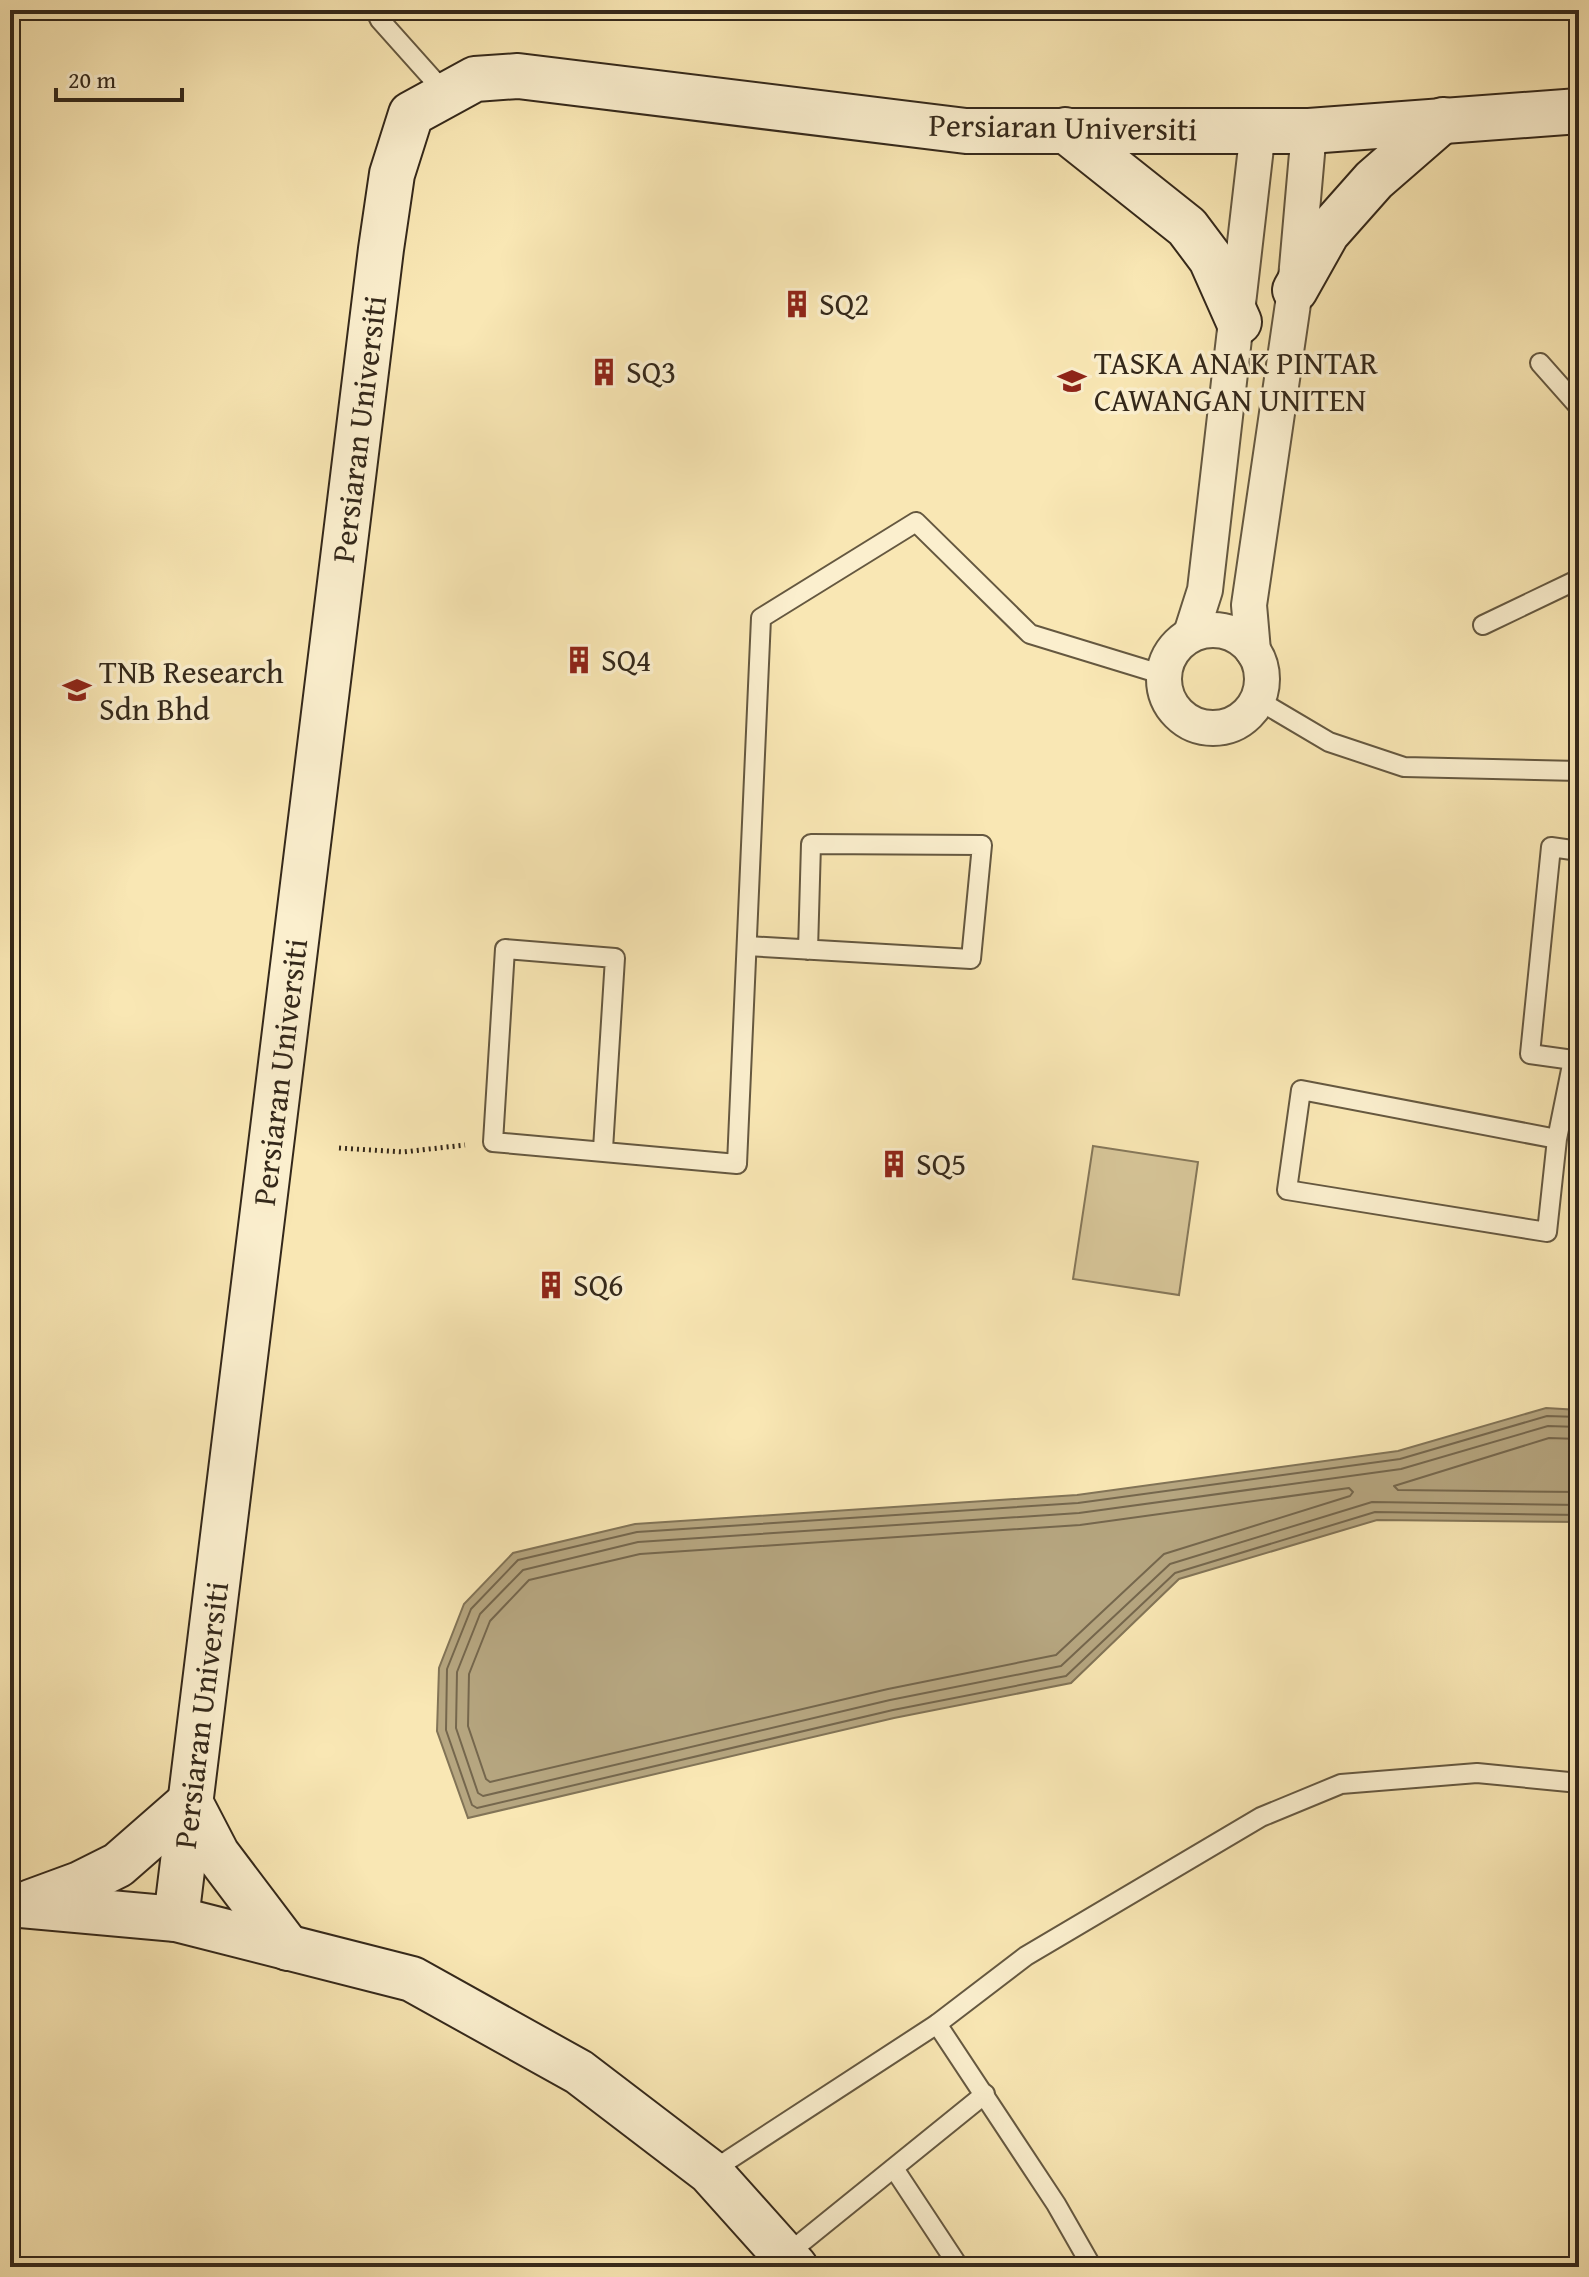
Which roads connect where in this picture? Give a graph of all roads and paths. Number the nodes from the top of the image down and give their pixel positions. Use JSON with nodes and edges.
{"nodes":[{"id":1,"x":375,"y":10,"type":"edge"},
{"id":2,"x":447,"y":95,"type":"junction"},
{"id":3,"x":1579,"y":111,"type":"edge"},
{"id":4,"x":1443,"y":120,"type":"junction"},
{"id":5,"x":1065,"y":130,"type":"junction"},
{"id":6,"x":1258,"y":130,"type":"junction"},
{"id":7,"x":1309,"y":131,"type":"junction"},
{"id":8,"x":1295,"y":290,"type":"junction"},
{"id":9,"x":1239,"y":322,"type":"junction"},
{"id":10,"x":1540,"y":363,"type":"dead end"},
{"id":11,"x":1579,"y":407,"type":"edge"},
{"id":12,"x":1579,"y":579,"type":"edge"},
{"id":13,"x":1483,"y":625,"type":"dead end"},
{"id":14,"x":1191,"y":634,"type":"junction"},
{"id":15,"x":1253,"y":651,"type":"junction"},
{"id":16,"x":1164,"y":675,"type":"junction"},
{"id":17,"x":1258,"y":700,"type":"junction"},
{"id":18,"x":1579,"y":771,"type":"edge"},
{"id":19,"x":1579,"y":851,"type":"edge"},
{"id":20,"x":747,"y":946,"type":"junction"},
{"id":21,"x":808,"y":950,"type":"junction"},
{"id":22,"x":1576,"y":1061,"type":"edge"},
{"id":23,"x":1557,"y":1139,"type":"junction"},
{"id":24,"x":493,"y":1142,"type":"junction"},
{"id":25,"x":339,"y":1148,"type":"dead end"},
{"id":26,"x":603,"y":1149,"type":"junction"},
{"id":27,"x":1579,"y":1783,"type":"edge"},
{"id":28,"x":190,"y":1802,"type":"junction"},
{"id":29,"x":16,"y":1905,"type":"edge"},
{"id":30,"x":176,"y":1919,"type":"junction"},
{"id":31,"x":288,"y":1948,"type":"junction"},
{"id":32,"x":937,"y":2024,"type":"junction"},
{"id":33,"x":985,"y":2094,"type":"junction"},
{"id":34,"x":895,"y":2170,"type":"junction"},
{"id":35,"x":710,"y":2172,"type":"junction"},
{"id":36,"x":791,"y":2261,"type":"edge"},
{"id":37,"x":959,"y":2267,"type":"edge"},
{"id":38,"x":1092,"y":2267,"type":"edge"}],
"edges":[{"from":1,"to":2,"type":"lane"},
{"from":2,"to":5,"type":"street","name":"Persiaran Universiti"},
{"from":2,"to":28,"type":"street","name":"Persiaran Universiti"},
{"from":3,"to":4,"type":"street","name":"Persiaran Universiti"},
{"from":4,"to":7,"type":"street","name":"Persiaran Universiti"},
{"from":4,"to":8,"type":"street"},
{"from":5,"to":6,"type":"street","name":"Persiaran Universiti"},
{"from":5,"to":9,"type":"street"},
{"from":6,"to":7,"type":"street","name":"Persiaran Universiti"},
{"from":6,"to":9,"type":"street"},
{"from":7,"to":8,"type":"street"},
{"from":8,"to":15,"type":"street"},
{"from":9,"to":14,"type":"street"},
{"from":10,"to":11,"type":"lane"},
{"from":12,"to":13,"type":"lane"},
{"from":14,"to":15,"type":"street"},
{"from":14,"to":16,"type":"street"},
{"from":15,"to":17,"type":"street"},
{"from":16,"to":17,"type":"street"},
{"from":16,"to":20,"type":"lane"},
{"from":17,"to":18,"type":"lane"},
{"from":19,"to":22,"type":"lane"},
{"from":20,"to":21,"type":"lane"},
{"from":20,"to":26,"type":"lane"},
{"from":21,"to":21,"type":"lane"},
{"from":22,"to":23,"type":"lane"},
{"from":23,"to":23,"type":"lane"},
{"from":24,"to":25,"type":"path"},
{"from":24,"to":26,"type":"lane"},
{"from":24,"to":26,"type":"lane"},
{"from":27,"to":32,"type":"lane"},
{"from":28,"to":29,"type":"street"},
{"from":28,"to":30,"type":"street","name":"Persiaran Universiti"},
{"from":28,"to":31,"type":"street"},
{"from":29,"to":30,"type":"street"},
{"from":30,"to":31,"type":"street"},
{"from":31,"to":35,"type":"street"},
{"from":32,"to":33,"type":"lane"},
{"from":32,"to":35,"type":"lane"},
{"from":33,"to":34,"type":"lane"},
{"from":33,"to":38,"type":"lane"},
{"from":34,"to":36,"type":"lane"},
{"from":34,"to":37,"type":"lane"},
{"from":35,"to":36,"type":"street"}]}
